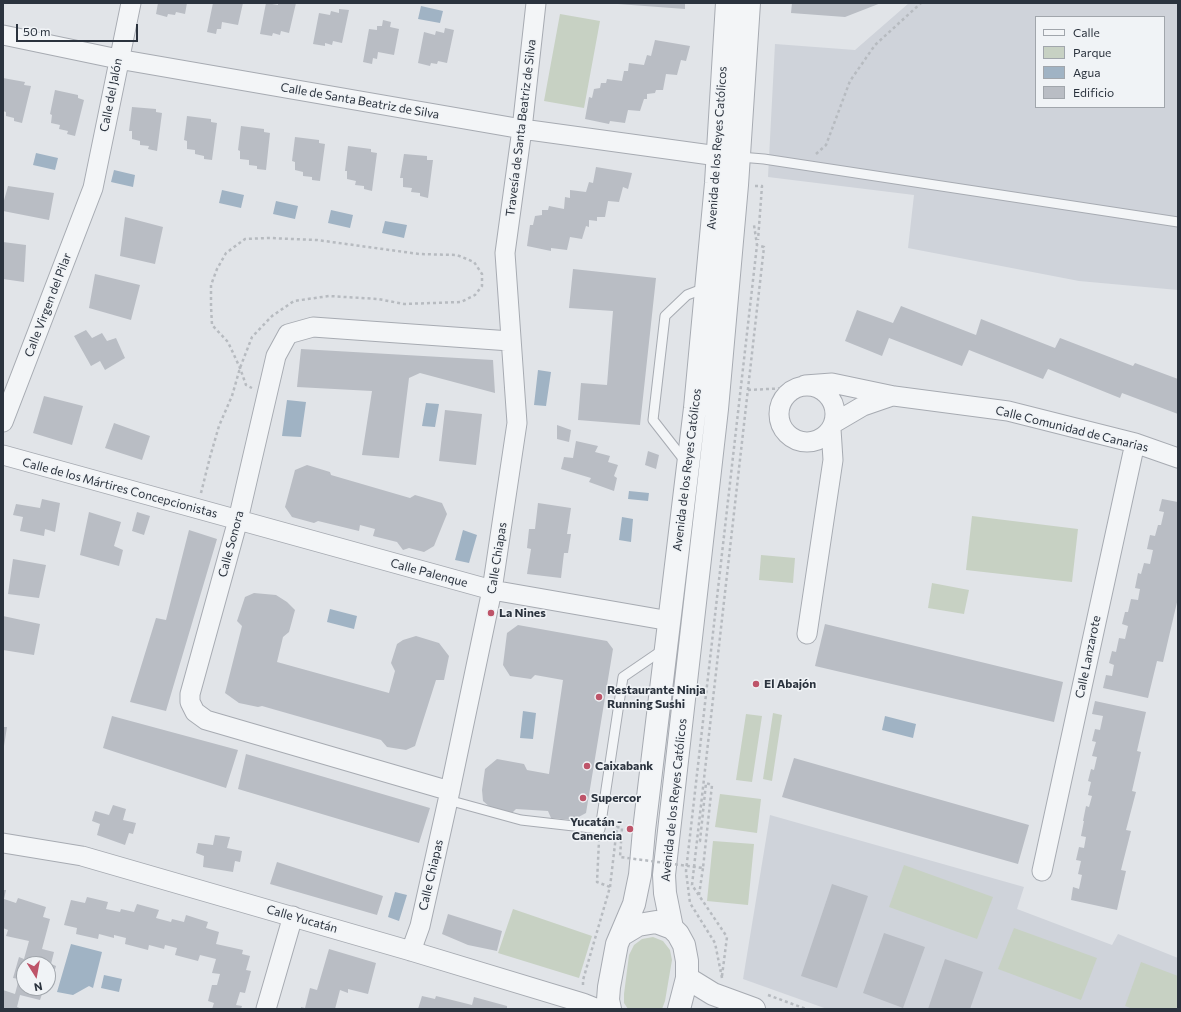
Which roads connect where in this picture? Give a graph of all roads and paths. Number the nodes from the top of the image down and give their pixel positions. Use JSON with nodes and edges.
{"nodes":[{"id":1,"x":131,"y":3,"type":"edge"},
{"id":2,"x":536,"y":3,"type":"edge"},
{"id":3,"x":727,"y":3,"type":"edge"},
{"id":4,"x":749,"y":3,"type":"edge"},
{"id":5,"x":921,"y":3,"type":"edge"},
{"id":6,"x":3,"y":35,"type":"edge"},
{"id":7,"x":118,"y":59,"type":"junction"},
{"id":8,"x":522,"y":129,"type":"junction"},
{"id":9,"x":718,"y":156,"type":"junction"},
{"id":10,"x":740,"y":157,"type":"junction"},
{"id":11,"x":803,"y":166,"type":"junction"},
{"id":12,"x":738,"y":185,"type":"junction"},
{"id":13,"x":92,"y":188,"type":"joint"},
{"id":14,"x":1178,"y":222,"type":"edge"},
{"id":15,"x":757,"y":245,"type":"junction"},
{"id":16,"x":505,"y":253,"type":"joint"},
{"id":17,"x":706,"y":287,"type":"junction"},
{"id":18,"x":510,"y":341,"type":"junction"},
{"id":19,"x":240,"y":368,"type":"junction"},
{"id":20,"x":801,"y":386,"type":"junction"},
{"id":21,"x":748,"y":390,"type":"junction"},
{"id":22,"x":894,"y":396,"type":"junction"},
{"id":23,"x":3,"y":422,"type":"edge"},
{"id":24,"x":833,"y":426,"type":"junction"},
{"id":25,"x":813,"y":442,"type":"junction"},
{"id":26,"x":1135,"y":443,"type":"junction"},
{"id":27,"x":3,"y":455,"type":"edge"},
{"id":28,"x":1178,"y":458,"type":"edge"},
{"id":29,"x":833,"y":460,"type":"junction"},
{"id":30,"x":688,"y":465,"type":"junction"},
{"id":31,"x":196,"y":509,"type":"junction"},
{"id":32,"x":238,"y":520,"type":"junction"},
{"id":33,"x":492,"y":590,"type":"junction"},
{"id":34,"x":670,"y":621,"type":"junction"},
{"id":35,"x":806,"y":634,"type":"dead end"},
{"id":36,"x":667,"y":647,"type":"junction"},
{"id":37,"x":449,"y":796,"type":"junction"},
{"id":38,"x":600,"y":829,"type":"junction"},
{"id":39,"x":698,"y":841,"type":"junction"},
{"id":40,"x":3,"y":843,"type":"edge"},
{"id":41,"x":703,"y":868,"type":"junction"},
{"id":42,"x":1042,"y":871,"type":"dead end"},
{"id":43,"x":610,"y":888,"type":"junction"},
{"id":44,"x":698,"y":895,"type":"junction"},
{"id":45,"x":292,"y":916,"type":"junction"},
{"id":46,"x":672,"y":928,"type":"junction"},
{"id":47,"x":622,"y":934,"type":"junction"},
{"id":48,"x":411,"y":951,"type":"junction"},
{"id":49,"x":687,"y":978,"type":"junction"},
{"id":50,"x":721,"y":984,"type":"junction"},
{"id":51,"x":758,"y":1001,"type":"edge"},
{"id":52,"x":591,"y":1006,"type":"edge"},
{"id":53,"x":266,"y":1009,"type":"edge"},
{"id":54,"x":610,"y":1009,"type":"edge"},
{"id":55,"x":679,"y":1009,"type":"edge"},
{"id":56,"x":806,"y":1009,"type":"edge"}],
"edges":[{"from":1,"to":7,"type":"street","name":"Calle del Jalón"},
{"from":2,"to":8,"type":"street","name":"Travesía de Santa Beatriz de Silva"},
{"from":3,"to":9,"type":"street","name":"Avenida de los Reyes Católicos"},
{"from":4,"to":10,"type":"street","name":"Avenida de los Reyes Católicos"},
{"from":5,"to":11,"type":"path"},
{"from":6,"to":7,"type":"street","name":"Calle de Santa Beatriz de Silva"},
{"from":7,"to":8,"type":"street","name":"Calle de Santa Beatriz de Silva"},
{"from":7,"to":13,"type":"street","name":"Calle del Jalón"},
{"from":8,"to":9,"type":"street","name":"Calle de Santa Beatriz de Silva"},
{"from":8,"to":16,"type":"street","name":"Travesía de Santa Beatriz de Silva"},
{"from":9,"to":17,"type":"street","name":"Avenida de los Reyes Católicos"},
{"from":10,"to":11,"type":"lane"},
{"from":10,"to":12,"type":"street","name":"Avenida de los Reyes Católicos"},
{"from":11,"to":14,"type":"lane"},
{"from":12,"to":15,"type":"path"},
{"from":12,"to":46,"type":"street","name":"Avenida de los Reyes Católicos"},
{"from":13,"to":23,"type":"street","name":"Calle Virgen del Pilar"},
{"from":15,"to":21,"type":"path"},
{"from":15,"to":50,"type":"path"},
{"from":16,"to":18,"type":"street","name":"Calle Chiapas"},
{"from":17,"to":30,"type":"street","name":"Avenida de los Reyes Católicos"},
{"from":17,"to":30,"type":"lane"},
{"from":18,"to":32,"type":"street","name":"Calle Sonora"},
{"from":18,"to":33,"type":"street","name":"Calle Chiapas"},
{"from":19,"to":19,"type":"path"},
{"from":19,"to":31,"type":"path"},
{"from":20,"to":21,"type":"path"},
{"from":20,"to":22,"type":"street","name":"Calle Comunidad de Canarias"},
{"from":20,"to":24,"type":"street"},
{"from":20,"to":25,"type":"street"},
{"from":21,"to":39,"type":"path"},
{"from":22,"to":24,"type":"street","name":"Calle Comunidad de Canarias"},
{"from":22,"to":26,"type":"street","name":"Calle Comunidad de Canarias"},
{"from":24,"to":25,"type":"street"},
{"from":24,"to":29,"type":"street"},
{"from":25,"to":29,"type":"street"},
{"from":26,"to":28,"type":"street","name":"Calle Comunidad de Canarias"},
{"from":26,"to":42,"type":"street","name":"Calle Lanzarote"},
{"from":27,"to":31,"type":"street","name":"Calle de los Mártires Concepcionistas"},
{"from":29,"to":35,"type":"street"},
{"from":30,"to":34,"type":"street","name":"Avenida de los Reyes Católicos"},
{"from":31,"to":32,"type":"street","name":"Calle de los Mártires Concepcionistas"},
{"from":32,"to":33,"type":"street","name":"Calle Palenque"},
{"from":32,"to":37,"type":"street","name":"Calle Sonora"},
{"from":33,"to":34,"type":"street","name":"Calle Palenque"},
{"from":33,"to":37,"type":"street","name":"Calle Chiapas"},
{"from":34,"to":36,"type":"street","name":"Avenida de los Reyes Católicos"},
{"from":36,"to":38,"type":"lane"},
{"from":36,"to":47,"type":"street","name":"Avenida de los Reyes Católicos"},
{"from":37,"to":38,"type":"lane"},
{"from":37,"to":48,"type":"street","name":"Calle Chiapas"},
{"from":38,"to":43,"type":"path"},
{"from":39,"to":41,"type":"path","bridge":true},
{"from":39,"to":44,"type":"path"},
{"from":40,"to":45,"type":"street","name":"Calle Yucatán"},
{"from":41,"to":43,"type":"path","bridge":true},
{"from":41,"to":44,"type":"path"},
{"from":43,"to":52,"type":"path"},
{"from":44,"to":50,"type":"path"},
{"from":45,"to":48,"type":"street","name":"Calle Yucatán"},
{"from":45,"to":53,"type":"street"},
{"from":46,"to":47,"type":"street"},
{"from":46,"to":49,"type":"street"},
{"from":47,"to":54,"type":"street","name":"Avenida de los Reyes Católicos"},
{"from":48,"to":52,"type":"street","name":"Calle Yucatán"},
{"from":49,"to":50,"type":"street"},
{"from":49,"to":55,"type":"street"},
{"from":50,"to":51,"type":"street"},
{"from":51,"to":56,"type":"path"}]}
